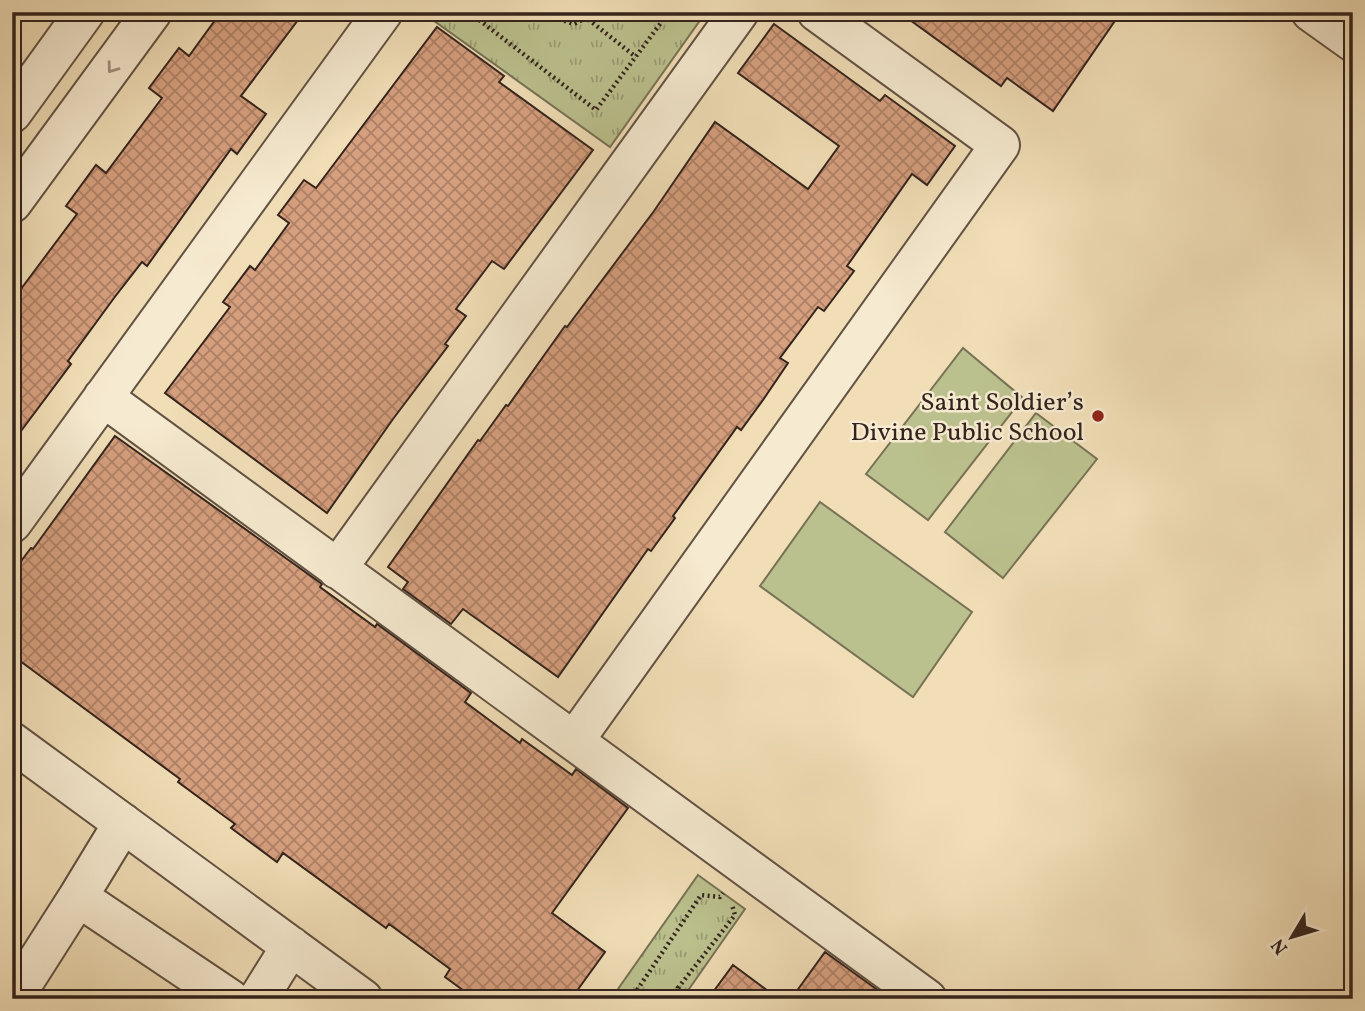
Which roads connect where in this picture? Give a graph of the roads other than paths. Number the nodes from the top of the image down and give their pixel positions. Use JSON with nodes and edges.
{"nodes":[{"id":1,"x":85,"y":12,"type":"edge"},
{"id":2,"x":152,"y":12,"type":"edge"},
{"id":3,"x":383,"y":12,"type":"edge"},
{"id":4,"x":739,"y":12,"type":"edge"},
{"id":5,"x":817,"y":12,"type":"edge"},
{"id":6,"x":1311,"y":12,"type":"edge"},
{"id":7,"x":1353,"y":43,"type":"edge"},
{"id":8,"x":12,"y":113,"type":"edge"},
{"id":9,"x":12,"y":203,"type":"edge"},
{"id":10,"x":103,"y":397,"type":"junction"},
{"id":11,"x":12,"y":523,"type":"edge"},
{"id":12,"x":337,"y":569,"type":"junction"},
{"id":13,"x":574,"y":741,"type":"junction"},
{"id":14,"x":12,"y":742,"type":"edge"},
{"id":15,"x":123,"y":823,"type":"junction"},
{"id":16,"x":78,"y":897,"type":"junction"},
{"id":17,"x":291,"y":947,"type":"junction"},
{"id":18,"x":13,"y":999,"type":"edge"},
{"id":19,"x":230,"y":999,"type":"edge"},
{"id":20,"x":258,"y":999,"type":"edge"},
{"id":21,"x":363,"y":999,"type":"edge"},
{"id":22,"x":927,"y":999,"type":"edge"}],
"edges":[{"from":1,"to":8,"type":"street"},
{"from":2,"to":9,"type":"street","one_way":true},
{"from":3,"to":10,"type":"street"},
{"from":4,"to":12,"type":"street"},
{"from":5,"to":13,"type":"street"},
{"from":6,"to":7,"type":"street"},
{"from":10,"to":11,"type":"street"},
{"from":10,"to":12,"type":"street"},
{"from":12,"to":13,"type":"street"},
{"from":13,"to":22,"type":"street"},
{"from":14,"to":15,"type":"street"},
{"from":15,"to":16,"type":"street"},
{"from":15,"to":17,"type":"street"},
{"from":16,"to":18,"type":"street"},
{"from":16,"to":19,"type":"street"},
{"from":17,"to":20,"type":"street"},
{"from":17,"to":21,"type":"street"}]}
